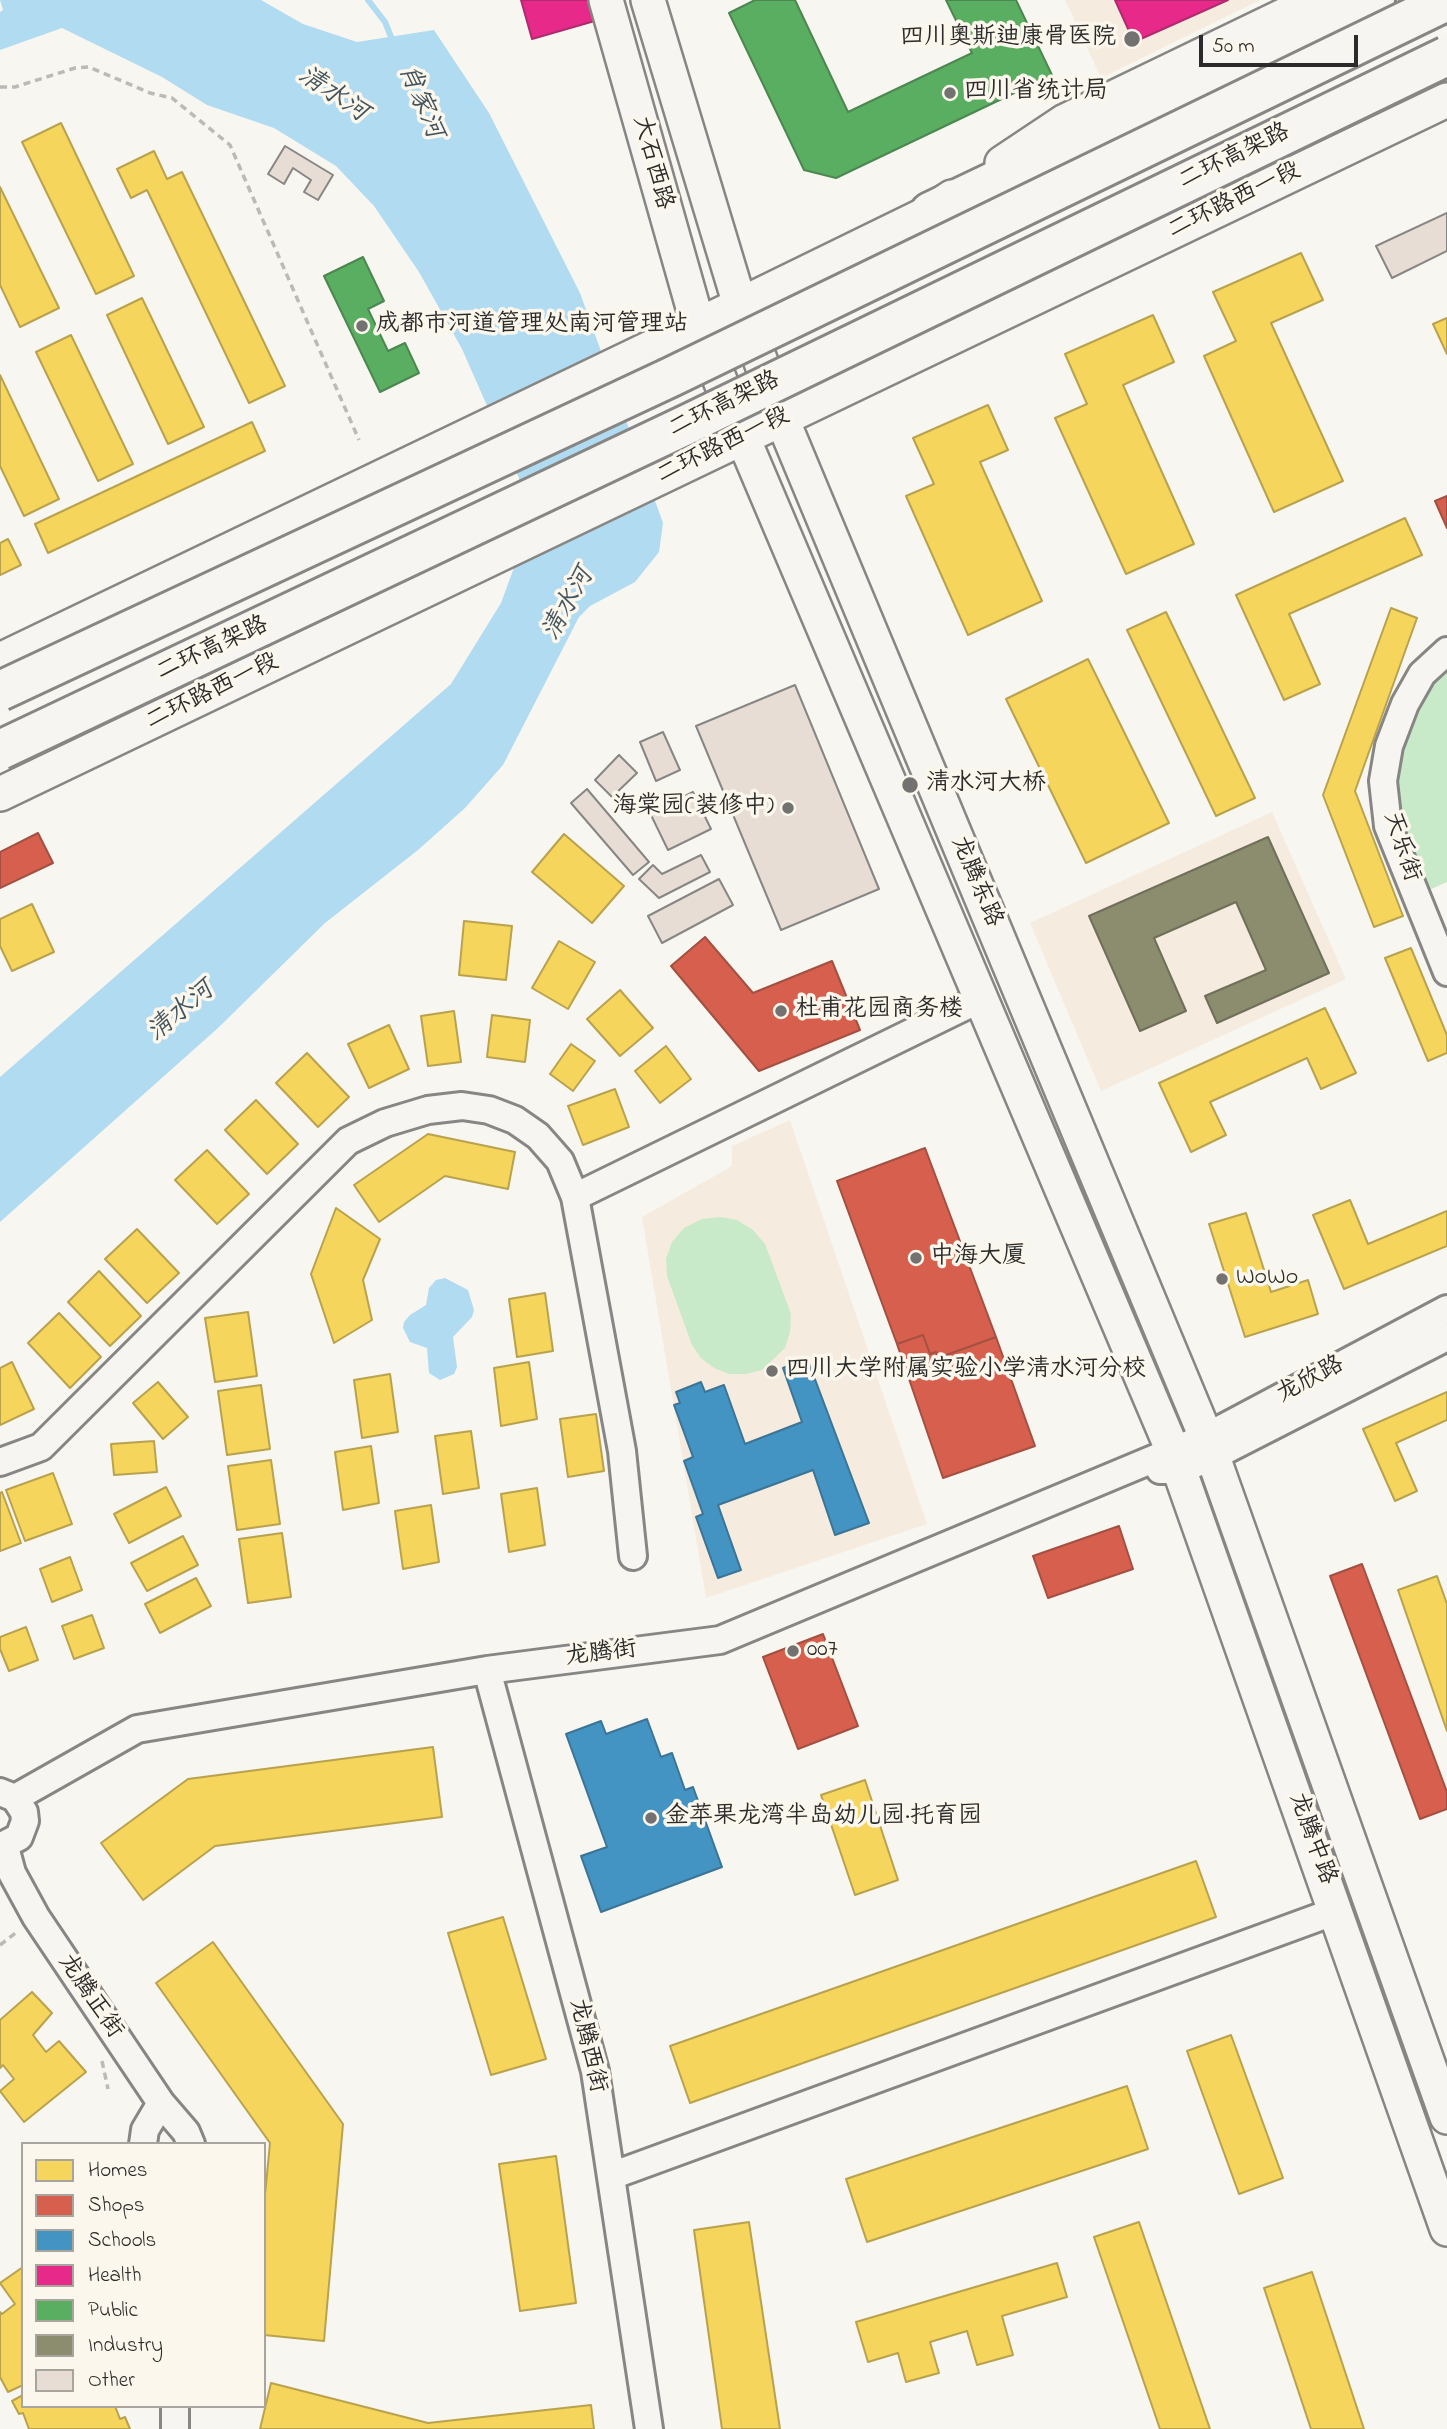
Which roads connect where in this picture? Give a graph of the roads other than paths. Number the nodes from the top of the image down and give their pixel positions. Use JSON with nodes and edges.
{"nodes":[{"id":1,"x":606,"y":0,"type":"edge"},
{"id":2,"x":648,"y":0,"type":"edge"},
{"id":3,"x":1316,"y":0,"type":"edge"},
{"id":4,"x":1375,"y":0,"type":"edge"},
{"id":5,"x":1447,"y":1,"type":"edge"},
{"id":6,"x":1447,"y":56,"type":"edge"},
{"id":7,"x":1447,"y":100,"type":"edge"},
{"id":8,"x":930,"y":212,"type":"junction"},
{"id":9,"x":740,"y":305,"type":"junction"},
{"id":10,"x":698,"y":325,"type":"junction"},
{"id":11,"x":782,"y":419,"type":"junction"},
{"id":12,"x":743,"y":438,"type":"junction"},
{"id":13,"x":1447,"y":651,"type":"edge"},
{"id":14,"x":0,"y":660,"type":"edge"},
{"id":15,"x":0,"y":691,"type":"edge"},
{"id":16,"x":0,"y":750,"type":"edge"},
{"id":17,"x":0,"y":794,"type":"edge"},
{"id":18,"x":1447,"y":972,"type":"edge"},
{"id":19,"x":980,"y":999,"type":"junction"},
{"id":20,"x":575,"y":1197,"type":"junction"},
{"id":21,"x":1447,"y":1309,"type":"edge"},
{"id":22,"x":1447,"y":1337,"type":"edge"},
{"id":23,"x":1210,"y":1447,"type":"junction"},
{"id":24,"x":1176,"y":1460,"type":"junction"},
{"id":25,"x":0,"y":1462,"type":"edge"},
{"id":26,"x":633,"y":1556,"type":"dead end"},
{"id":27,"x":487,"y":1670,"type":"junction"},
{"id":28,"x":7,"y":1795,"type":"edge"},
{"id":29,"x":2,"y":1847,"type":"edge"},
{"id":30,"x":1336,"y":1911,"type":"junction"},
{"id":31,"x":161,"y":2103,"type":"junction"},
{"id":32,"x":1447,"y":2117,"type":"edge"},
{"id":33,"x":143,"y":2142,"type":"edge"},
{"id":34,"x":190,"y":2142,"type":"edge"},
{"id":35,"x":611,"y":2176,"type":"junction"},
{"id":36,"x":1447,"y":2229,"type":"edge"},
{"id":37,"x":175,"y":2408,"type":"edge"},
{"id":38,"x":175,"y":2429,"type":"edge"},
{"id":39,"x":649,"y":2429,"type":"edge"}],
"edges":[{"from":1,"to":10,"type":"main road","name":"大石西路"},
{"from":2,"to":9,"type":"main road","name":"大石西路"},
{"from":3,"to":8,"type":"main road"},
{"from":4,"to":8,"type":"highway"},
{"from":5,"to":15,"type":"highway","name":"二环高架路","bridge":true},
{"from":6,"to":16,"type":"highway","name":"二环高架路","bridge":true},
{"from":7,"to":11,"type":"main road","name":"二环路西一段"},
{"from":8,"to":9,"type":"main road"},
{"from":9,"to":10,"type":"main road"},
{"from":9,"to":11,"type":"main road","name":"龙腾东路"},
{"from":10,"to":12,"type":"main road","name":"龙腾东路"},
{"from":10,"to":14,"type":"main road"},
{"from":11,"to":12,"type":"main road","name":"二环路西一段"},
{"from":11,"to":23,"type":"main road","name":"龙腾东路"},
{"from":12,"to":17,"type":"main road","name":"二环路西一段"},
{"from":12,"to":19,"type":"main road","name":"龙腾东路"},
{"from":13,"to":18,"type":"street","name":"天乐街"},
{"from":19,"to":20,"type":"street"},
{"from":19,"to":24,"type":"main road","name":"龙腾东路"},
{"from":20,"to":25,"type":"street"},
{"from":20,"to":26,"type":"street"},
{"from":21,"to":23,"type":"street","name":"龙欣路"},
{"from":22,"to":23,"type":"street"},
{"from":23,"to":24,"type":"street","name":"龙欣路"},
{"from":23,"to":32,"type":"main road","name":"龙腾中路"},
{"from":24,"to":27,"type":"street","name":"龙腾街"},
{"from":24,"to":30,"type":"main road","name":"龙腾中路"},
{"from":27,"to":28,"type":"street","name":"龙腾街"},
{"from":27,"to":35,"type":"street","name":"龙腾西街"},
{"from":28,"to":29,"type":"street"},
{"from":29,"to":31,"type":"street","name":"龙腾正街"},
{"from":30,"to":35,"type":"street"},
{"from":30,"to":36,"type":"main road","name":"龙腾中路"},
{"from":31,"to":33,"type":"street"},
{"from":31,"to":34,"type":"street","name":"龙腾正街"},
{"from":35,"to":39,"type":"street","name":"龙腾西街"},
{"from":37,"to":38,"type":"street"}]}
